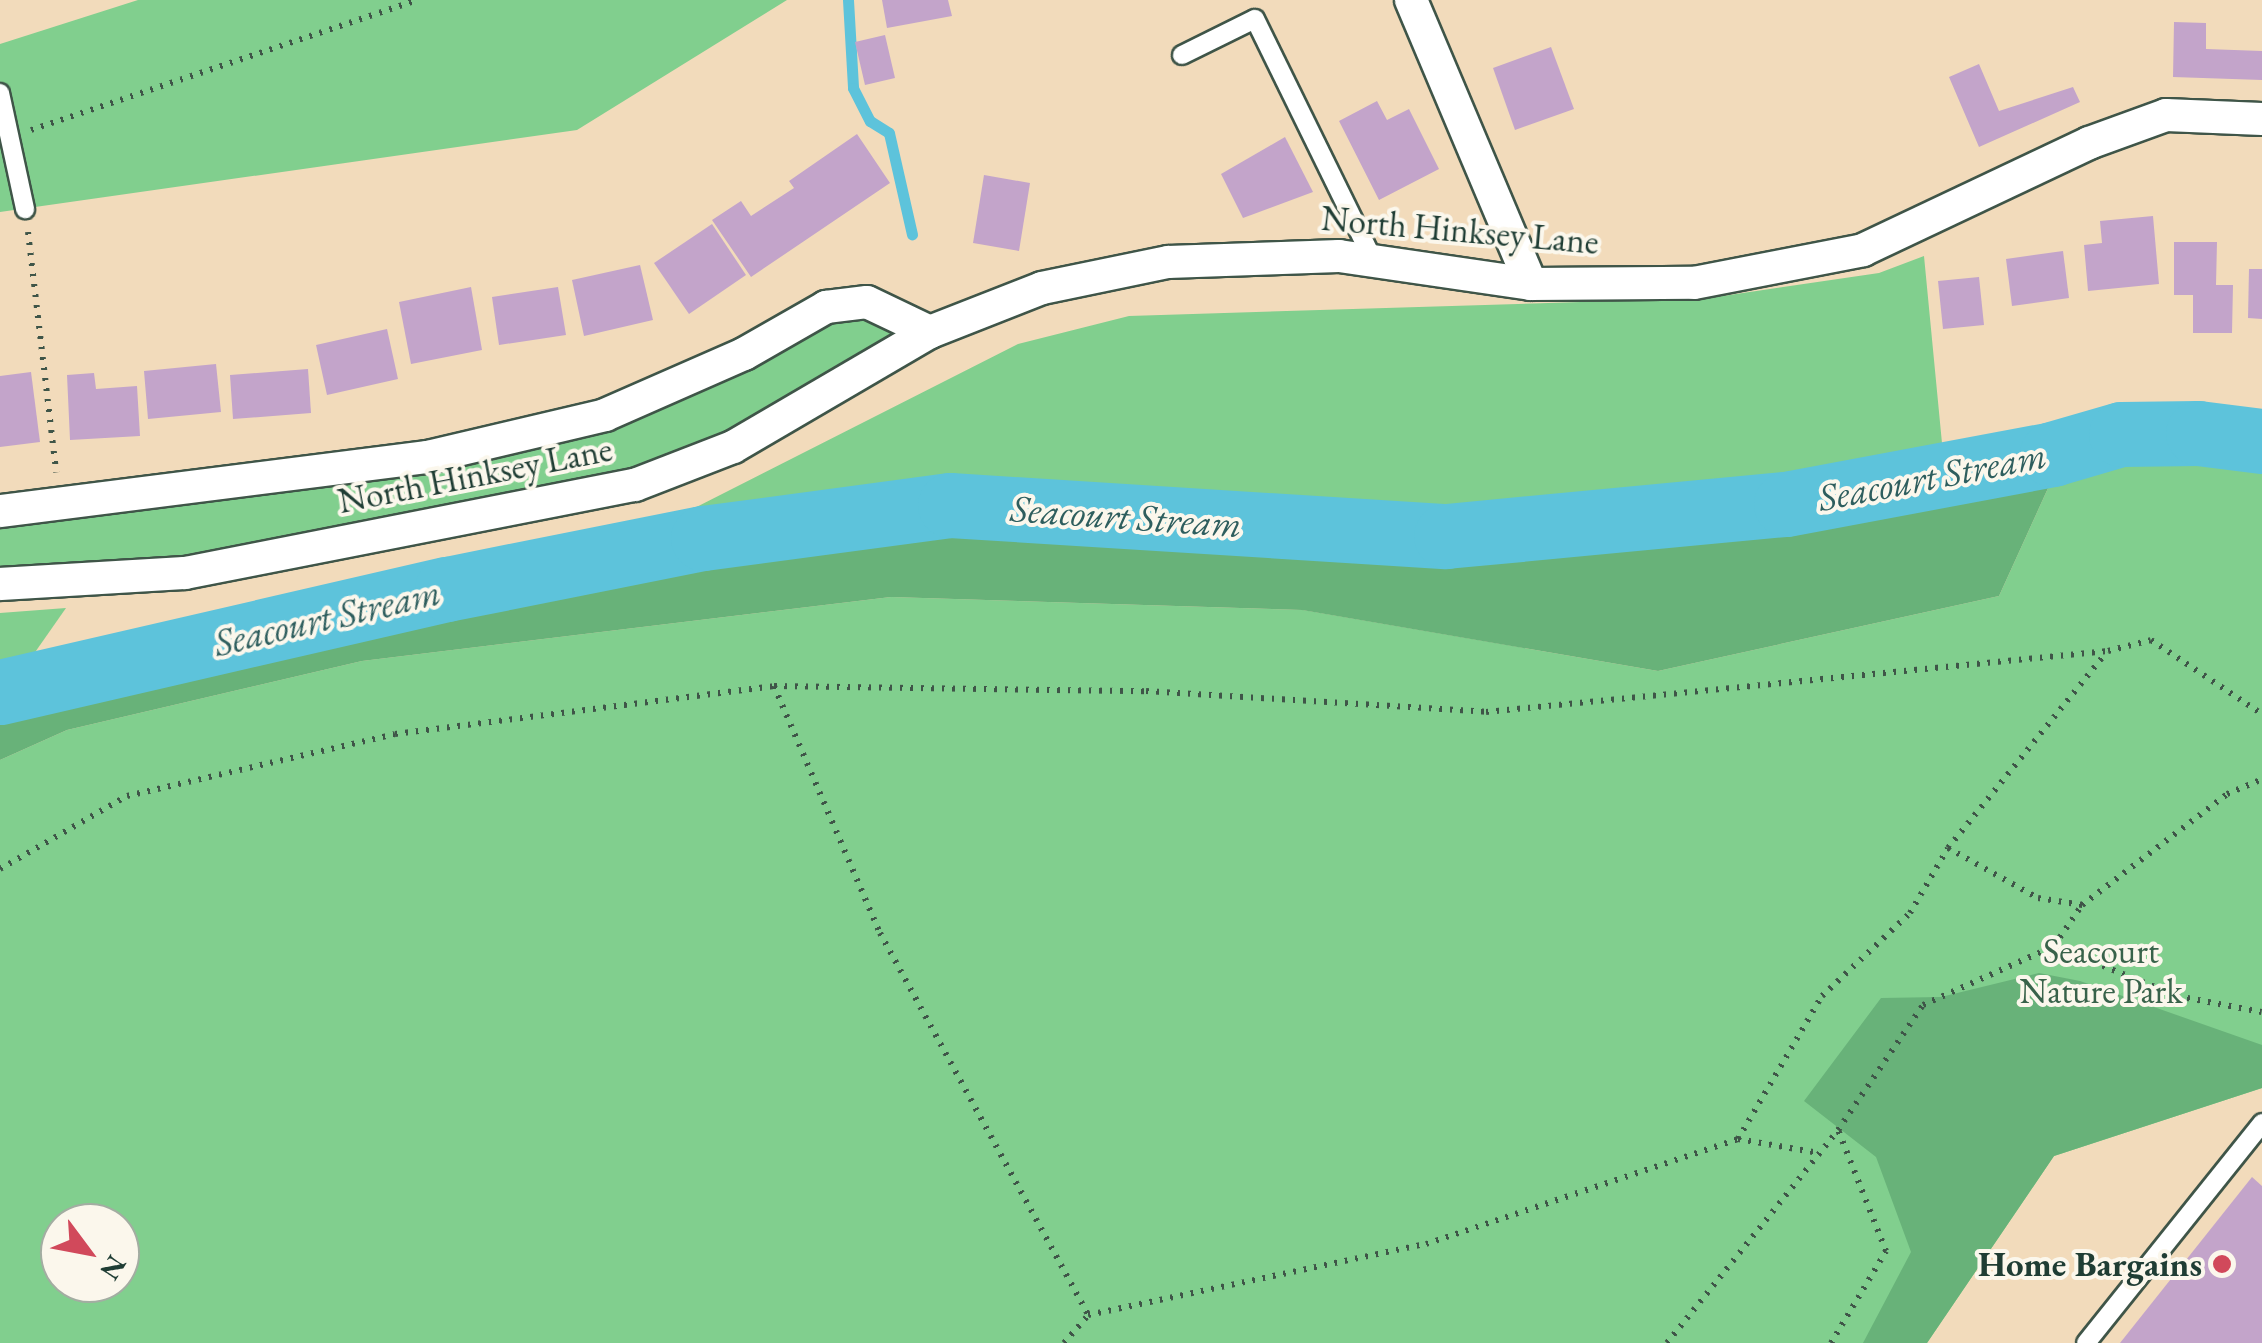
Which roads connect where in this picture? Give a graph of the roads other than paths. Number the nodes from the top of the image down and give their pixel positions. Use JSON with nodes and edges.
{"nodes":[{"id":1,"x":1411,"y":0,"type":"edge"},
{"id":2,"x":1182,"y":55,"type":"dead end"},
{"id":3,"x":0,"y":93,"type":"edge"},
{"id":4,"x":2262,"y":118,"type":"edge"},
{"id":5,"x":26,"y":209,"type":"road end"},
{"id":6,"x":1373,"y":260,"type":"junction"},
{"id":7,"x":1531,"y":284,"type":"junction"},
{"id":8,"x":930,"y":332,"type":"junction"},
{"id":9,"x":0,"y":511,"type":"edge"},
{"id":10,"x":0,"y":584,"type":"edge"},
{"id":11,"x":2262,"y":1123,"type":"edge"},
{"id":12,"x":2086,"y":1343,"type":"edge"}],
"edges":[{"from":1,"to":7,"type":"street"},
{"from":2,"to":6,"type":"lane"},
{"from":3,"to":5,"type":"lane"},
{"from":4,"to":7,"type":"street","name":"North Hinksey Lane"},
{"from":6,"to":7,"type":"street","name":"North Hinksey Lane"},
{"from":6,"to":8,"type":"street","name":"North Hinksey Lane"},
{"from":8,"to":9,"type":"street","name":"North Hinksey Lane"},
{"from":8,"to":10,"type":"street","name":"North Hinksey Lane"},
{"from":11,"to":12,"type":"lane"}]}
